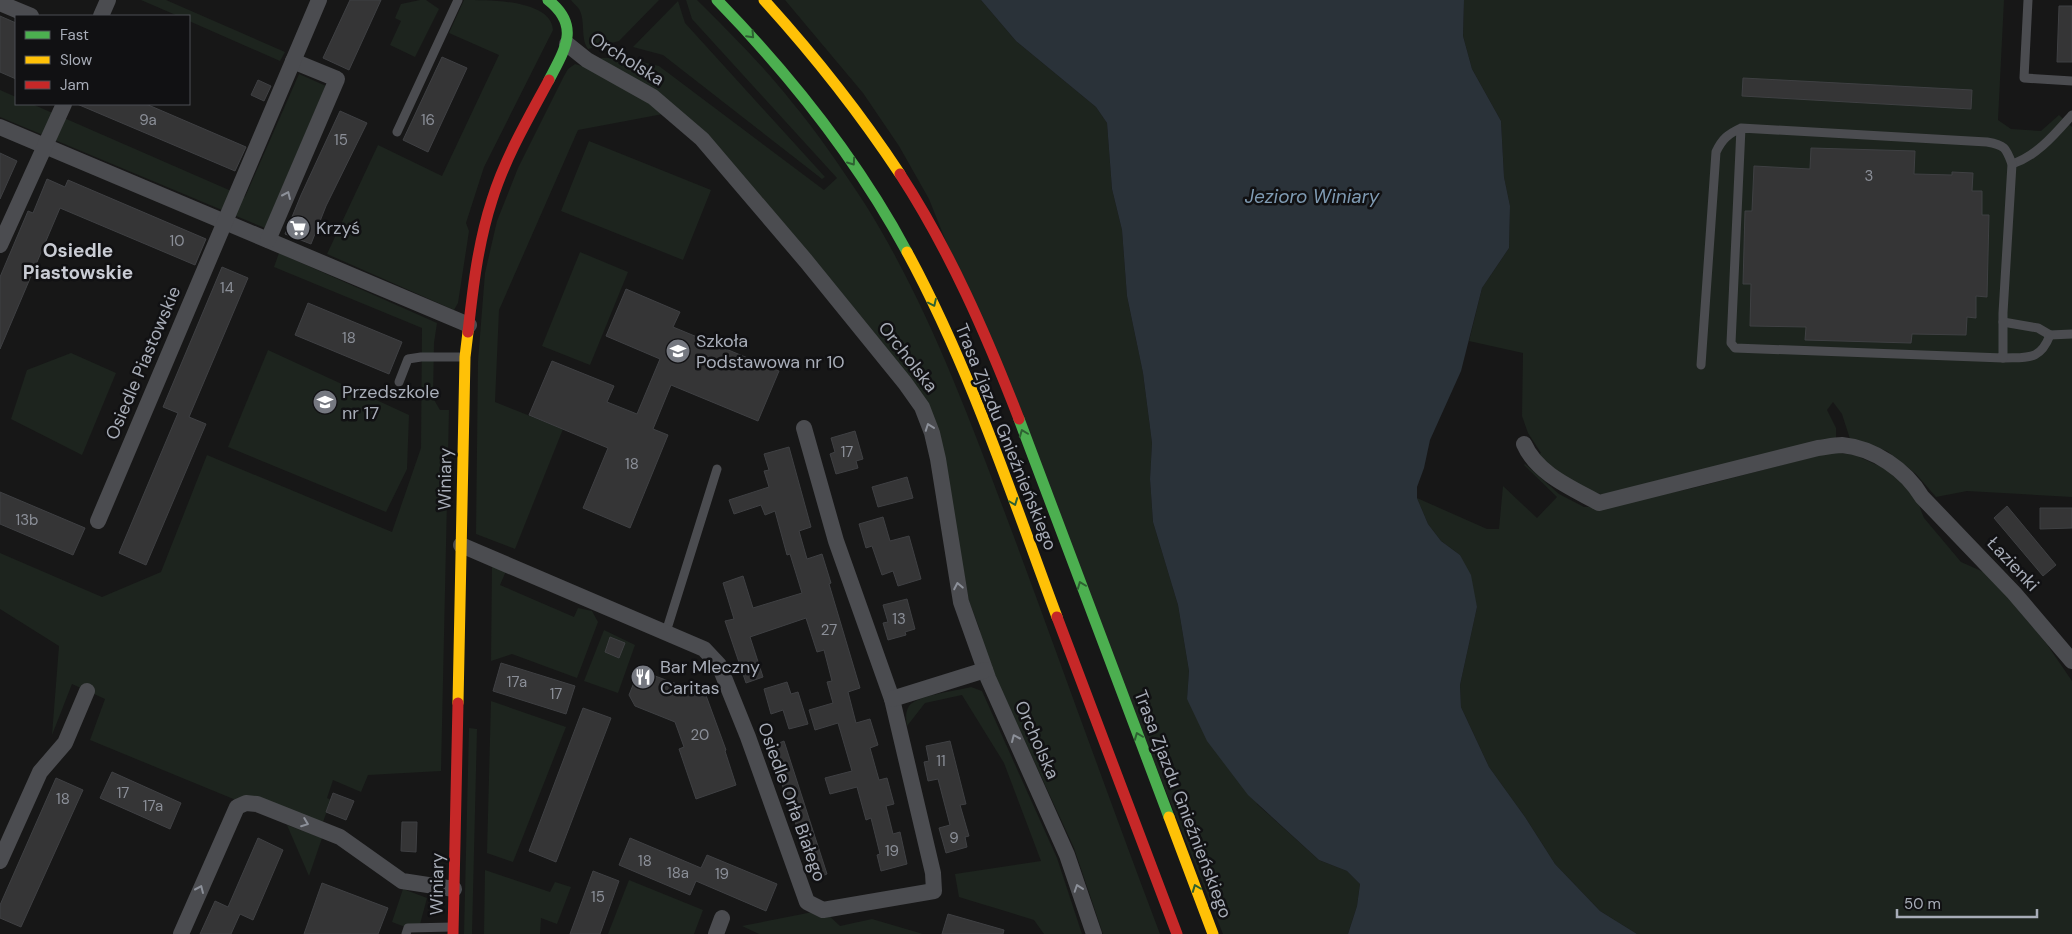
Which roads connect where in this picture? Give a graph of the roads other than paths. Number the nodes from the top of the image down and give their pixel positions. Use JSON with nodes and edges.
{"nodes":[{"id":1,"x":108,"y":0,"type":"edge"},
{"id":2,"x":319,"y":0,"type":"edge"},
{"id":3,"x":458,"y":0,"type":"edge"},
{"id":4,"x":548,"y":0,"type":"edge"},
{"id":5,"x":717,"y":0,"type":"edge"},
{"id":6,"x":764,"y":0,"type":"edge"},
{"id":7,"x":2028,"y":0,"type":"edge"},
{"id":8,"x":0,"y":1,"type":"edge"},
{"id":9,"x":29,"y":15,"type":"edge"},
{"id":10,"x":101,"y":15,"type":"edge"},
{"id":11,"x":567,"y":44,"type":"junction"},
{"id":12,"x":294,"y":61,"type":"junction"},
{"id":13,"x":2072,"y":81,"type":"edge"},
{"id":14,"x":64,"y":105,"type":"edge"},
{"id":15,"x":2072,"y":116,"type":"edge"},
{"id":16,"x":0,"y":127,"type":"edge"},
{"id":17,"x":1741,"y":128,"type":"junction"},
{"id":18,"x":397,"y":132,"type":"dead end"},
{"id":19,"x":45,"y":146,"type":"junction"},
{"id":20,"x":2012,"y":164,"type":"junction"},
{"id":21,"x":225,"y":222,"type":"junction"},
{"id":22,"x":268,"y":240,"type":"junction"},
{"id":23,"x":0,"y":245,"type":"edge"},
{"id":24,"x":2003,"y":322,"type":"junction"},
{"id":25,"x":469,"y":324,"type":"junction"},
{"id":26,"x":2072,"y":334,"type":"edge"},
{"id":27,"x":2050,"y":335,"type":"junction"},
{"id":28,"x":465,"y":358,"type":"junction"},
{"id":29,"x":2003,"y":358,"type":"junction"},
{"id":30,"x":1701,"y":365,"type":"dead end"},
{"id":31,"x":399,"y":382,"type":"dead end"},
{"id":32,"x":804,"y":428,"type":"dead end"},
{"id":33,"x":1524,"y":444,"type":"dead end"},
{"id":34,"x":717,"y":469,"type":"dead end"},
{"id":35,"x":98,"y":521,"type":"dead end"},
{"id":36,"x":461,"y":545,"type":"junction"},
{"id":37,"x":666,"y":632,"type":"junction"},
{"id":38,"x":2072,"y":661,"type":"edge"},
{"id":39,"x":985,"y":670,"type":"junction"},
{"id":40,"x":87,"y":692,"type":"dead end"},
{"id":41,"x":892,"y":699,"type":"junction"},
{"id":42,"x":0,"y":862,"type":"edge"},
{"id":43,"x":454,"y":889,"type":"junction"},
{"id":44,"x":722,"y":918,"type":"dead end"},
{"id":45,"x":453,"y":931,"type":"edge"},
{"id":46,"x":181,"y":934,"type":"edge"},
{"id":47,"x":406,"y":934,"type":"edge"},
{"id":48,"x":716,"y":934,"type":"edge"},
{"id":49,"x":1094,"y":934,"type":"edge"},
{"id":50,"x":1177,"y":934,"type":"edge"},
{"id":51,"x":1213,"y":934,"type":"edge"}],
"edges":[{"from":1,"to":10,"type":"street"},
{"from":2,"to":12,"type":"street","name":"Osiedle Piastowskie"},
{"from":3,"to":18,"type":"lane"},
{"from":4,"to":11,"type":"main road","name":"Orcholska"},
{"from":5,"to":50,"type":"main road","name":"Trasa Zjazdu Gnieźnieńskiego","one_way":true},
{"from":51,"to":6,"type":"main road","name":"Trasa Zjazdu Gnieźnieńskiego","one_way":true},
{"from":7,"to":13,"type":"lane"},
{"from":8,"to":9,"type":"street"},
{"from":11,"to":25,"type":"main road","name":"Winiary"},
{"from":39,"to":11,"type":"street","name":"Orcholska","one_way":true},
{"from":12,"to":21,"type":"street","name":"Osiedle Piastowskie"},
{"from":22,"to":12,"type":"street","one_way":true},
{"from":14,"to":19,"type":"street"},
{"from":15,"to":20,"type":"lane"},
{"from":16,"to":19,"type":"street"},
{"from":17,"to":20,"type":"lane"},
{"from":17,"to":29,"type":"lane"},
{"from":17,"to":30,"type":"lane"},
{"from":19,"to":21,"type":"street"},
{"from":19,"to":23,"type":"street"},
{"from":20,"to":24,"type":"lane"},
{"from":21,"to":22,"type":"street"},
{"from":21,"to":35,"type":"street","name":"Osiedle Piastowskie"},
{"from":22,"to":25,"type":"street"},
{"from":24,"to":27,"type":"lane"},
{"from":24,"to":29,"type":"lane"},
{"from":25,"to":28,"type":"main road","name":"Winiary"},
{"from":26,"to":27,"type":"lane"},
{"from":27,"to":29,"type":"lane"},
{"from":28,"to":31,"type":"lane"},
{"from":28,"to":36,"type":"main road","name":"Winiary"},
{"from":32,"to":41,"type":"street"},
{"from":33,"to":38,"type":"street","name":"Łazienki"},
{"from":34,"to":37,"type":"lane"},
{"from":36,"to":37,"type":"street","name":"Osiedle Orła Białego"},
{"from":36,"to":43,"type":"main road","name":"Winiary"},
{"from":37,"to":41,"type":"street","name":"Osiedle Orła Białego"},
{"from":39,"to":41,"type":"street"},
{"from":49,"to":39,"type":"street","name":"Orcholska","one_way":true},
{"from":40,"to":42,"type":"street"},
{"from":43,"to":45,"type":"main road","name":"Winiary"},
{"from":46,"to":43,"type":"street","one_way":true},
{"from":44,"to":48,"type":"street"},
{"from":45,"to":47,"type":"lane"}]}
